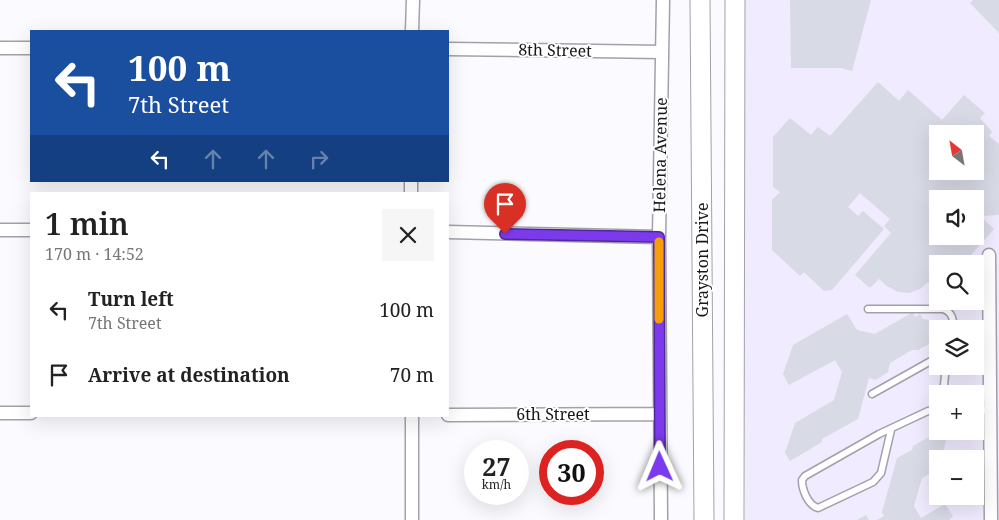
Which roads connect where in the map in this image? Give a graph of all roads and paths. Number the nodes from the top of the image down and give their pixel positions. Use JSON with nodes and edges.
{"nodes":[{"id":1,"x":413,"y":0,"type":"edge"},
{"id":2,"x":662,"y":0,"type":"edge"},
{"id":3,"x":700,"y":0,"type":"edge"},
{"id":4,"x":735,"y":0,"type":"edge"},
{"id":5,"x":412,"y":30,"type":"edge"},
{"id":6,"x":0,"y":48,"type":"edge"},
{"id":7,"x":30,"y":48,"type":"edge"},
{"id":8,"x":449,"y":49,"type":"edge"},
{"id":9,"x":662,"y":52,"type":"junction"},
{"id":10,"x":0,"y":230,"type":"edge"},
{"id":11,"x":30,"y":230,"type":"edge"},
{"id":12,"x":449,"y":232,"type":"edge"},
{"id":13,"x":659,"y":237,"type":"junction"},
{"id":14,"x":989,"y":255,"type":"dead end"},
{"id":15,"x":868,"y":309,"type":"dead end"},
{"id":16,"x":953,"y":320,"type":"edge"},
{"id":17,"x":929,"y":362,"type":"edge"},
{"id":18,"x":872,"y":394,"type":"dead end"},
{"id":19,"x":984,"y":410,"type":"edge"},
{"id":20,"x":990,"y":410,"type":"junction"},
{"id":21,"x":929,"y":412,"type":"edge"},
{"id":22,"x":0,"y":413,"type":"edge"},
{"id":23,"x":30,"y":413,"type":"edge"},
{"id":24,"x":659,"y":414,"type":"junction"},
{"id":25,"x":449,"y":415,"type":"edge"},
{"id":26,"x":412,"y":417,"type":"edge"},
{"id":27,"x":891,"y":430,"type":"junction"},
{"id":28,"x":412,"y":520,"type":"edge"},
{"id":29,"x":661,"y":520,"type":"edge"},
{"id":30,"x":704,"y":520,"type":"edge"},
{"id":31,"x":734,"y":520,"type":"edge"},
{"id":32,"x":990,"y":520,"type":"edge"}],
"edges":[{"from":1,"to":5,"type":"street"},
{"from":2,"to":9,"type":"street","name":"Helena Avenue"},
{"from":3,"to":30,"type":"main road","name":"Grayston Drive"},
{"from":4,"to":31,"type":"main road","name":"Grayston Drive"},
{"from":6,"to":7,"type":"street"},
{"from":8,"to":9,"type":"street","name":"8th Street"},
{"from":9,"to":13,"type":"street","name":"Helena Avenue"},
{"from":10,"to":11,"type":"street"},
{"from":12,"to":13,"type":"street"},
{"from":13,"to":24,"type":"street","name":"Helena Avenue"},
{"from":14,"to":20,"type":"street"},
{"from":15,"to":16,"type":"lane"},
{"from":17,"to":18,"type":"lane"},
{"from":19,"to":20,"type":"lane"},
{"from":20,"to":32,"type":"street"},
{"from":21,"to":27,"type":"lane"},
{"from":22,"to":23,"type":"street"},
{"from":24,"to":25,"type":"street","name":"6th Street"},
{"from":24,"to":29,"type":"street","name":"Helena Avenue"},
{"from":26,"to":28,"type":"street"},
{"from":27,"to":27,"type":"lane"}]}
